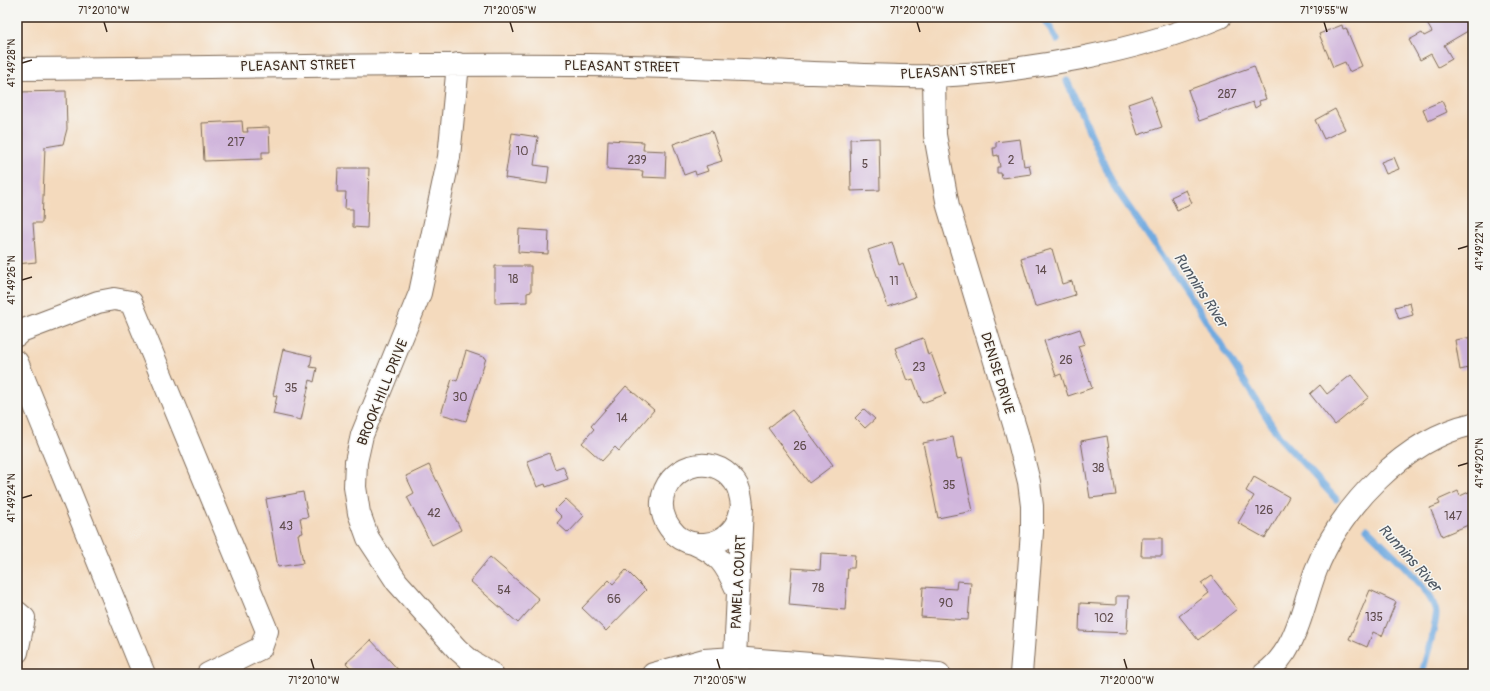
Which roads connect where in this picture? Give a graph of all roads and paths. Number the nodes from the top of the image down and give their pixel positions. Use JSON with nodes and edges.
{"nodes":[{"id":1,"x":1220,"y":17,"type":"edge"},
{"id":2,"x":458,"y":64,"type":"junction"},
{"id":3,"x":17,"y":69,"type":"edge"},
{"id":4,"x":934,"y":76,"type":"junction"},
{"id":5,"x":17,"y":335,"type":"edge"},
{"id":6,"x":17,"y":362,"type":"edge"},
{"id":7,"x":1473,"y":424,"type":"edge"},
{"id":8,"x":742,"y":506,"type":"junction"},
{"id":9,"x":693,"y":544,"type":"junction"},
{"id":10,"x":738,"y":591,"type":"junction"},
{"id":11,"x":17,"y":612,"type":"edge"},
{"id":12,"x":17,"y":652,"type":"edge"},
{"id":13,"x":735,"y":658,"type":"junction"},
{"id":14,"x":144,"y":674,"type":"edge"},
{"id":15,"x":208,"y":674,"type":"edge"},
{"id":16,"x":492,"y":674,"type":"edge"},
{"id":17,"x":653,"y":674,"type":"edge"},
{"id":18,"x":939,"y":674,"type":"edge"},
{"id":19,"x":1021,"y":674,"type":"edge"},
{"id":20,"x":1264,"y":674,"type":"edge"}],
"edges":[{"from":1,"to":4,"type":"street","name":"PLEASANT STREET"},
{"from":2,"to":3,"type":"street","name":"PLEASANT STREET"},
{"from":2,"to":4,"type":"street","name":"PLEASANT STREET"},
{"from":2,"to":16,"type":"street","name":"BROOK HILL DRIVE"},
{"from":4,"to":19,"type":"street","name":"DENISE DRIVE"},
{"from":5,"to":15,"type":"street"},
{"from":6,"to":14,"type":"street"},
{"from":7,"to":20,"type":"street"},
{"from":8,"to":9,"type":"street","name":"PAMELA COURT"},
{"from":8,"to":9,"type":"street","name":"PAMELA COURT"},
{"from":8,"to":10,"type":"street","name":"PAMELA COURT"},
{"from":9,"to":10,"type":"street"},
{"from":10,"to":13,"type":"street","name":"PAMELA COURT"},
{"from":11,"to":12,"type":"street"},
{"from":13,"to":17,"type":"street"},
{"from":13,"to":18,"type":"street"}]}
